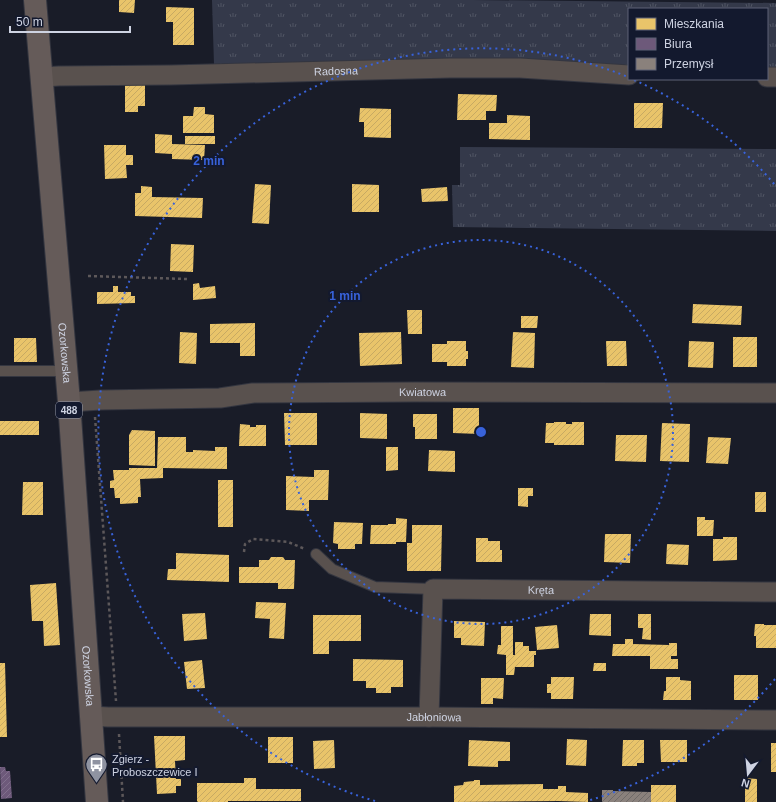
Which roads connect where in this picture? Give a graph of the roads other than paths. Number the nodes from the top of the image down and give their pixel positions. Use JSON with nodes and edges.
{"nodes":[{"id":1,"x":35,"y":0,"type":"edge"},
{"id":2,"x":628,"y":75,"type":"edge"},
{"id":3,"x":42,"y":77,"type":"junction"},
{"id":4,"x":66,"y":371,"type":"junction"},
{"id":5,"x":0,"y":372,"type":"edge"},
{"id":6,"x":776,"y":393,"type":"edge"},
{"id":7,"x":69,"y":402,"type":"junction"},
{"id":8,"x":316,"y":554,"type":"road end"},
{"id":9,"x":433,"y":589,"type":"junction"},
{"id":10,"x":776,"y":592,"type":"edge"},
{"id":11,"x":92,"y":716,"type":"junction"},
{"id":12,"x":429,"y":717,"type":"junction"},
{"id":13,"x":776,"y":720,"type":"edge"},
{"id":14,"x":97,"y":802,"type":"edge"}],
"edges":[{"from":1,"to":3,"type":"main road","name":"Ozorkowska","number":"488"},
{"from":2,"to":3,"type":"street","name":"Radosna"},
{"from":3,"to":4,"type":"main road","name":"Ozorkowska","number":"488"},
{"from":4,"to":5,"type":"lane"},
{"from":4,"to":7,"type":"main road","name":"Ozorkowska","number":"488"},
{"from":6,"to":7,"type":"street","name":"Kwiatowa"},
{"from":7,"to":11,"type":"main road","name":"Ozorkowska","number":"488"},
{"from":8,"to":9,"type":"lane"},
{"from":9,"to":10,"type":"street","name":"Kręta"},
{"from":9,"to":12,"type":"street"},
{"from":11,"to":12,"type":"street","name":"Jabłoniowa"},
{"from":11,"to":14,"type":"main road","name":"Ozorkowska","number":"488"},
{"from":12,"to":13,"type":"street","name":"Jabłoniowa"}]}
